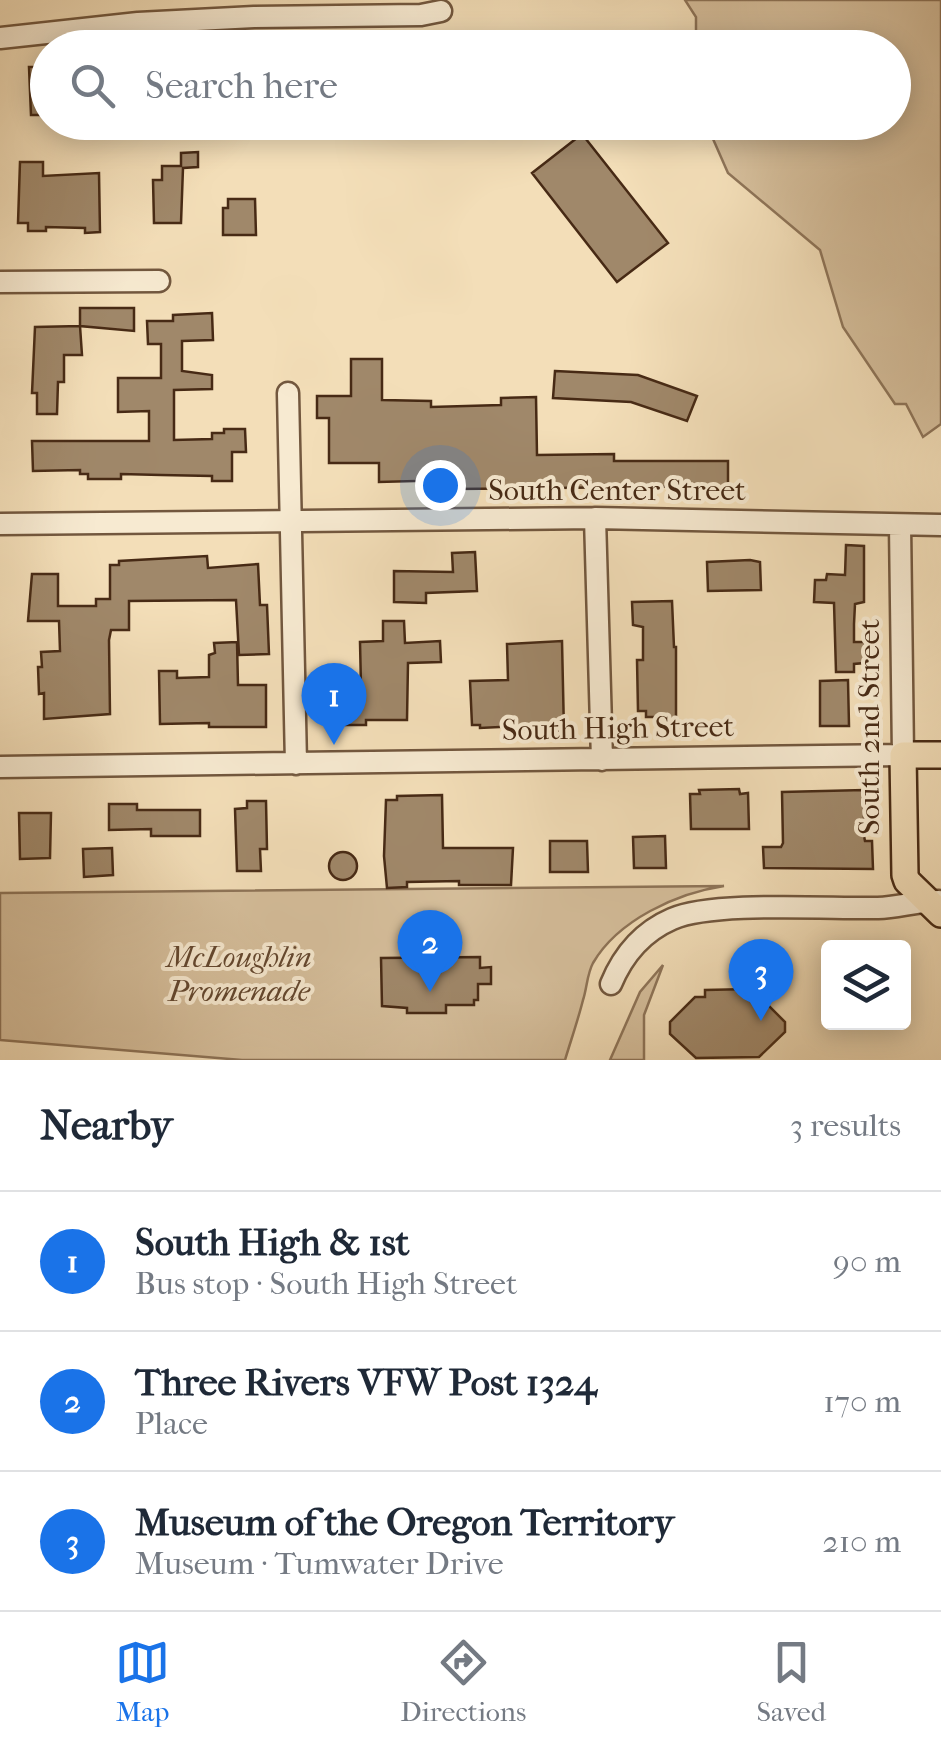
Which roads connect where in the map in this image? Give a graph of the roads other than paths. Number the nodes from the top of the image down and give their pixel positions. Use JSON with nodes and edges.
{"nodes":[{"id":1,"x":254,"y":8,"type":"edge"},
{"id":2,"x":441,"y":11,"type":"dead end"},
{"id":3,"x":74,"y":30,"type":"edge"},
{"id":4,"x":30,"y":35,"type":"edge"},
{"id":5,"x":0,"y":38,"type":"edge"},
{"id":6,"x":158,"y":281,"type":"dead end"},
{"id":7,"x":0,"y":282,"type":"edge"},
{"id":8,"x":288,"y":393,"type":"dead end"},
{"id":9,"x":595,"y":518,"type":"junction"},
{"id":10,"x":293,"y":522,"type":"junction"},
{"id":11,"x":0,"y":524,"type":"edge"},
{"id":12,"x":900,"y":524,"type":"junction"},
{"id":13,"x":941,"y":524,"type":"edge"},
{"id":14,"x":941,"y":755,"type":"edge"},
{"id":15,"x":903,"y":756,"type":"junction"},
{"id":16,"x":602,"y":760,"type":"junction"},
{"id":17,"x":296,"y":764,"type":"junction"},
{"id":18,"x":0,"y":767,"type":"edge"},
{"id":19,"x":936,"y":906,"type":"edge"},
{"id":20,"x":611,"y":984,"type":"dead end"}],
"edges":[{"from":1,"to":2,"type":"street"},
{"from":1,"to":3,"type":"street"},
{"from":4,"to":5,"type":"street"},
{"from":6,"to":7,"type":"street"},
{"from":8,"to":10,"type":"street"},
{"from":9,"to":10,"type":"street","name":"South Center Street"},
{"from":9,"to":12,"type":"street","name":"South Center Street"},
{"from":9,"to":16,"type":"street"},
{"from":10,"to":11,"type":"street","name":"South Center Street"},
{"from":10,"to":17,"type":"street"},
{"from":12,"to":13,"type":"street","name":"South Center Street"},
{"from":12,"to":15,"type":"street","name":"South 2nd Street"},
{"from":14,"to":15,"type":"main road","name":"South High Street"},
{"from":15,"to":16,"type":"street","name":"South High Street"},
{"from":15,"to":19,"type":"main road","name":"South 2nd Street"},
{"from":16,"to":17,"type":"street","name":"South High Street"},
{"from":17,"to":18,"type":"street","name":"South High Street"},
{"from":19,"to":20,"type":"street"}]}
